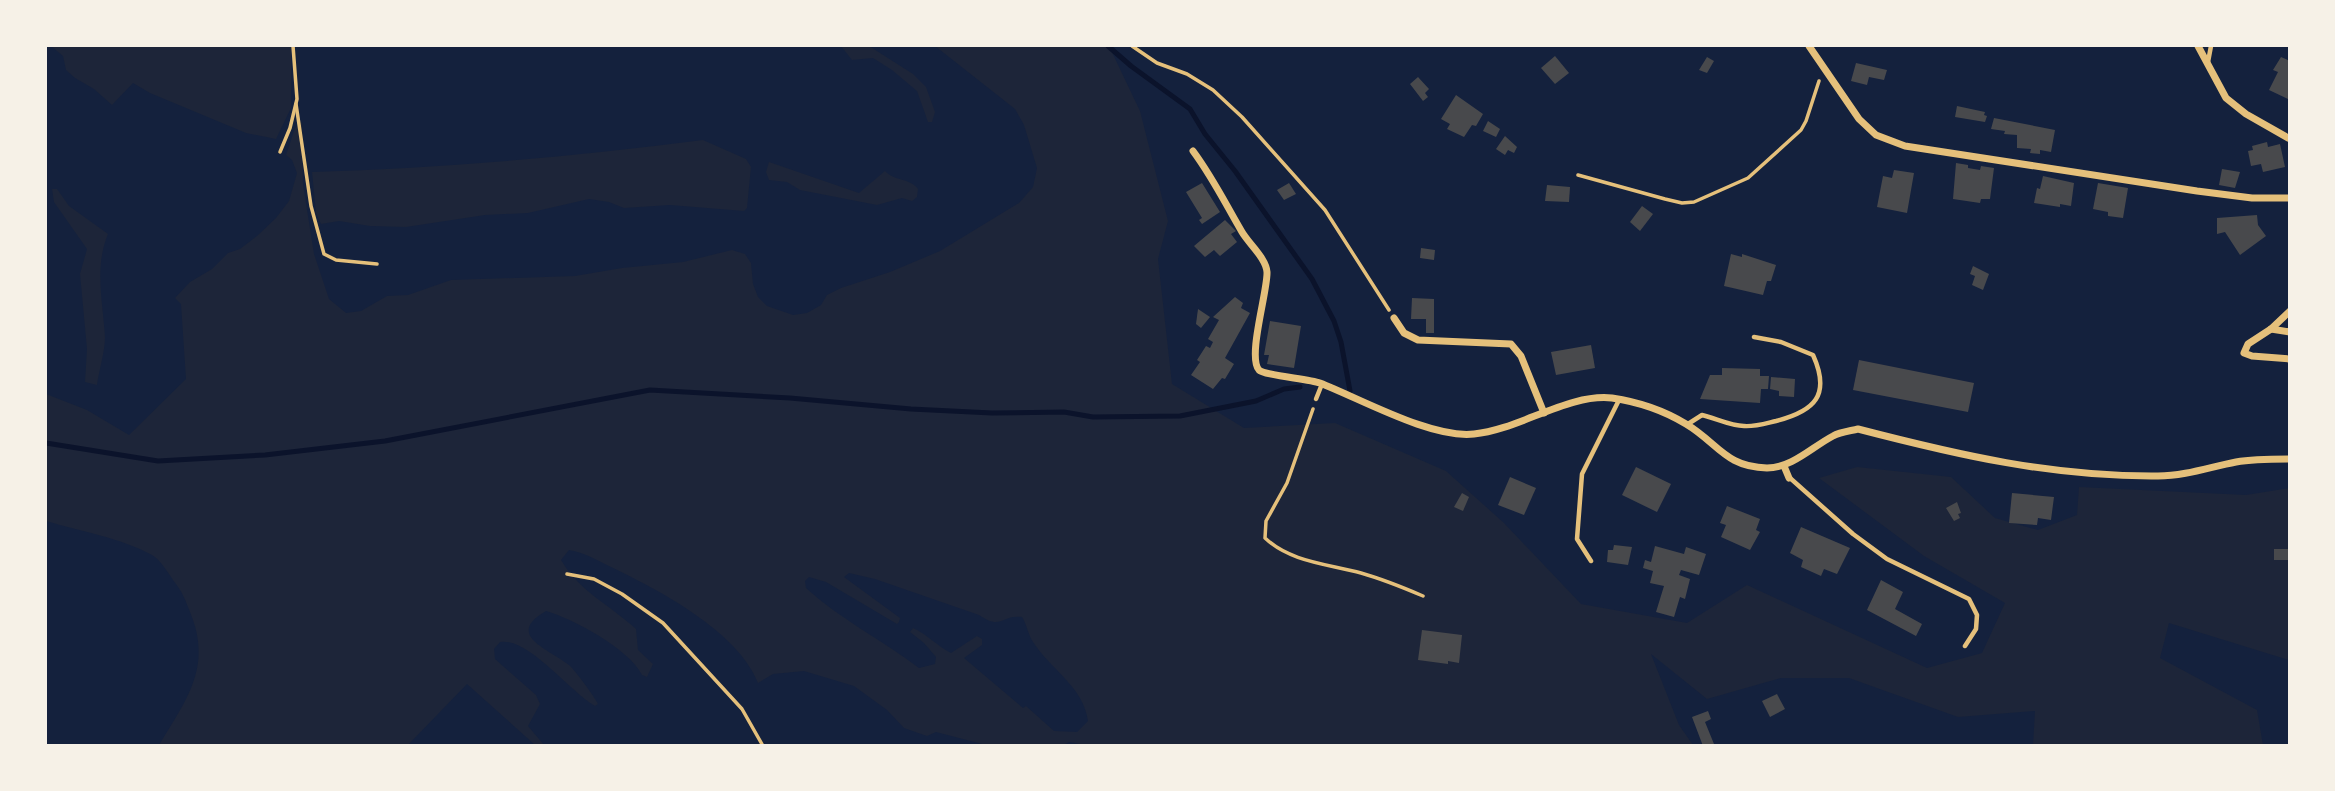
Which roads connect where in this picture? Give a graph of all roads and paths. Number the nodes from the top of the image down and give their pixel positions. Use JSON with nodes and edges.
{"nodes":[{"id":1,"x":293,"y":46,"type":"edge"},
{"id":2,"x":1132,"y":46,"type":"edge"},
{"id":3,"x":1809,"y":46,"type":"edge"},
{"id":4,"x":2198,"y":46,"type":"edge"},
{"id":5,"x":2211,"y":46,"type":"edge"},
{"id":6,"x":2207,"y":63,"type":"junction"},
{"id":7,"x":1830,"y":75,"type":"junction"},
{"id":8,"x":296,"y":104,"type":"junction"},
{"id":9,"x":2290,"y":139,"type":"edge"},
{"id":10,"x":1192,"y":151,"type":"dead end"},
{"id":11,"x":280,"y":152,"type":"dead end"},
{"id":12,"x":1578,"y":175,"type":"dead end"},
{"id":13,"x":2290,"y":198,"type":"edge"},
{"id":14,"x":377,"y":264,"type":"dead end"},
{"id":15,"x":2290,"y":311,"type":"edge"},
{"id":16,"x":1394,"y":318,"type":"joint"},
{"id":17,"x":2271,"y":330,"type":"junction"},
{"id":18,"x":2290,"y":332,"type":"edge"},
{"id":19,"x":1754,"y":337,"type":"dead end"},
{"id":20,"x":2290,"y":359,"type":"edge"},
{"id":21,"x":1322,"y":384,"type":"junction"},
{"id":22,"x":1316,"y":399,"type":"joint"},
{"id":23,"x":1619,"y":400,"type":"junction"},
{"id":24,"x":1544,"y":413,"type":"junction"},
{"id":25,"x":1687,"y":425,"type":"junction"},
{"id":26,"x":2290,"y":459,"type":"edge"},
{"id":27,"x":1784,"y":467,"type":"junction"},
{"id":28,"x":1789,"y":478,"type":"joint"},
{"id":29,"x":1591,"y":561,"type":"dead end"},
{"id":30,"x":566,"y":574,"type":"dead end"},
{"id":31,"x":1423,"y":596,"type":"dead end"},
{"id":32,"x":1965,"y":646,"type":"dead end"},
{"id":33,"x":763,"y":746,"type":"edge"}],
"edges":[{"from":1,"to":8,"type":"path"},
{"from":2,"to":16,"type":"path"},
{"from":3,"to":7,"type":"street"},
{"from":4,"to":6,"type":"street"},
{"from":5,"to":6,"type":"lane"},
{"from":6,"to":9,"type":"street"},
{"from":7,"to":12,"type":"path"},
{"from":7,"to":13,"type":"street"},
{"from":8,"to":11,"type":"path"},
{"from":8,"to":14,"type":"path"},
{"from":10,"to":21,"type":"street"},
{"from":15,"to":17,"type":"street"},
{"from":16,"to":24,"type":"street"},
{"from":17,"to":18,"type":"street"},
{"from":17,"to":20,"type":"street"},
{"from":19,"to":25,"type":"lane"},
{"from":21,"to":22,"type":"lane"},
{"from":21,"to":24,"type":"street"},
{"from":22,"to":31,"type":"path"},
{"from":23,"to":24,"type":"street"},
{"from":23,"to":25,"type":"street"},
{"from":23,"to":29,"type":"lane"},
{"from":25,"to":27,"type":"street"},
{"from":26,"to":27,"type":"street"},
{"from":27,"to":28,"type":"street"},
{"from":28,"to":32,"type":"lane"},
{"from":30,"to":33,"type":"path"}]}
